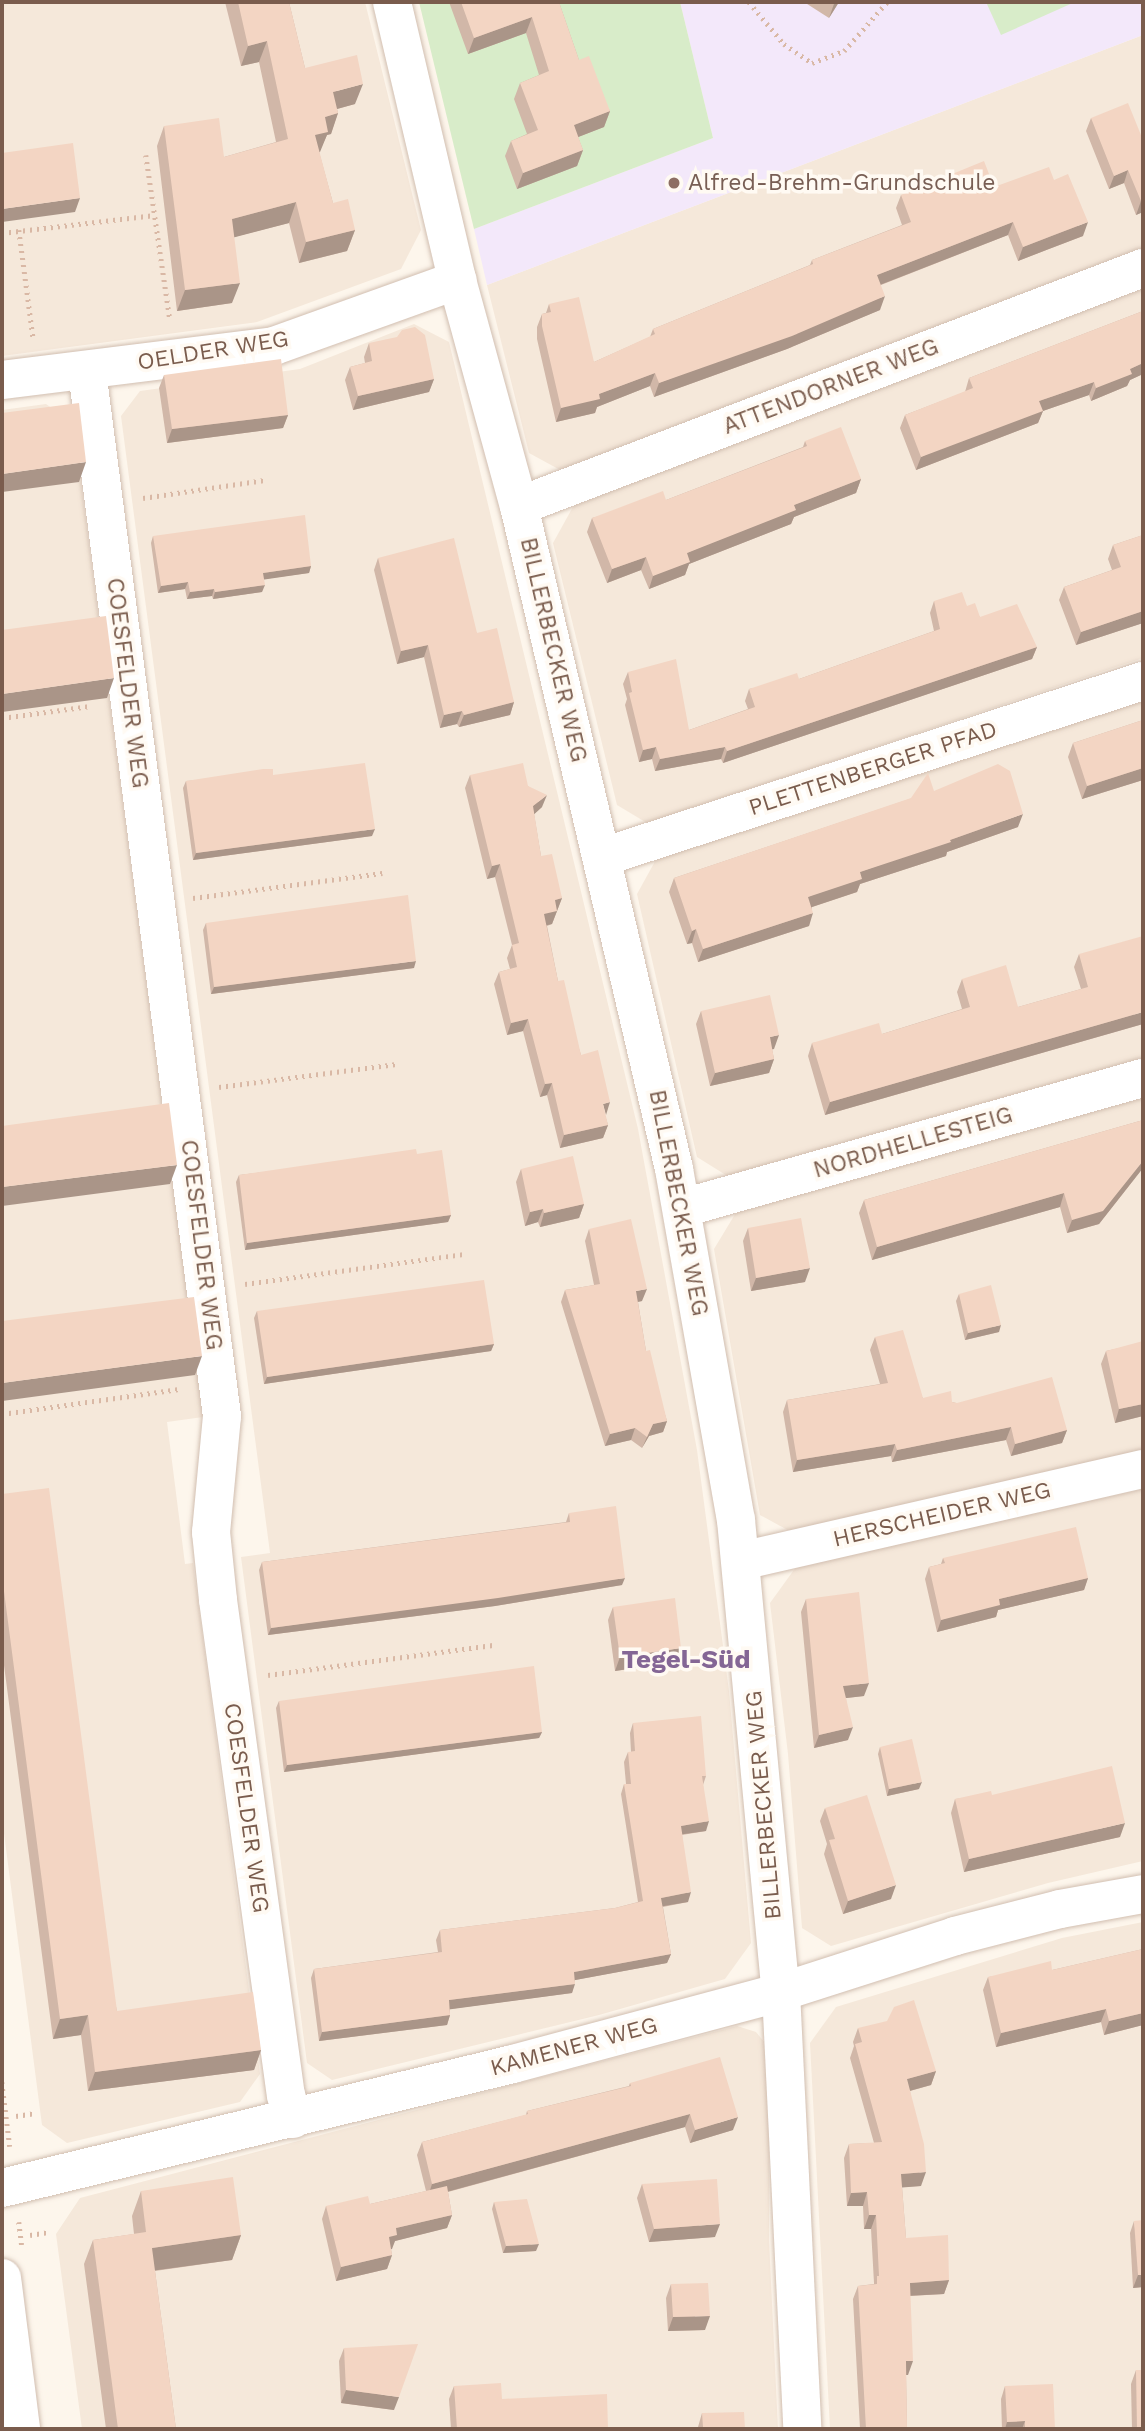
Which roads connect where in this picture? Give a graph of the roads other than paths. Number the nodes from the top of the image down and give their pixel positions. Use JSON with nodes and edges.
{"nodes":[{"id":1,"x":392,"y":2,"type":"edge"},
{"id":2,"x":1143,"y":268,"type":"edge"},
{"id":3,"x":457,"y":280,"type":"junction"},
{"id":4,"x":87,"y":371,"type":"junction"},
{"id":5,"x":2,"y":380,"type":"edge"},
{"id":6,"x":519,"y":506,"type":"junction"},
{"id":7,"x":1143,"y":681,"type":"edge"},
{"id":8,"x":603,"y":857,"type":"junction"},
{"id":9,"x":1143,"y":1078,"type":"edge"},
{"id":10,"x":682,"y":1208,"type":"junction"},
{"id":11,"x":1143,"y":1469,"type":"edge"},
{"id":12,"x":741,"y":1560,"type":"junction"},
{"id":13,"x":1143,"y":1894,"type":"edge"},
{"id":14,"x":781,"y":1992,"type":"junction"},
{"id":15,"x":293,"y":2119,"type":"junction"},
{"id":16,"x":2,"y":2188,"type":"edge"},
{"id":17,"x":2,"y":2278,"type":"edge"},
{"id":18,"x":22,"y":2429,"type":"edge"},
{"id":19,"x":802,"y":2429,"type":"edge"}],
"edges":[{"from":1,"to":3,"type":"street","name":"BILLERBECKER WEG"},
{"from":2,"to":6,"type":"street","name":"ATTENDORNER WEG"},
{"from":3,"to":4,"type":"street","name":"OELDER WEG"},
{"from":3,"to":6,"type":"street","name":"BILLERBECKER WEG"},
{"from":4,"to":5,"type":"street","name":"OELDER WEG"},
{"from":4,"to":15,"type":"street","name":"COESFELDER WEG"},
{"from":6,"to":8,"type":"street","name":"BILLERBECKER WEG"},
{"from":7,"to":8,"type":"street","name":"PLETTENBERGER PFAD"},
{"from":8,"to":10,"type":"street","name":"BILLERBECKER WEG"},
{"from":9,"to":10,"type":"street","name":"NORDHELLESTEIG"},
{"from":10,"to":12,"type":"street","name":"BILLERBECKER WEG"},
{"from":11,"to":12,"type":"street","name":"HERSCHEIDER WEG"},
{"from":12,"to":14,"type":"street","name":"BILLERBECKER WEG"},
{"from":13,"to":14,"type":"street","name":"KAMENER WEG"},
{"from":14,"to":15,"type":"street","name":"KAMENER WEG"},
{"from":14,"to":19,"type":"street","name":"BILLERBECKER WEG"},
{"from":15,"to":16,"type":"street","name":"KAMENER WEG"},
{"from":17,"to":18,"type":"street"}]}
